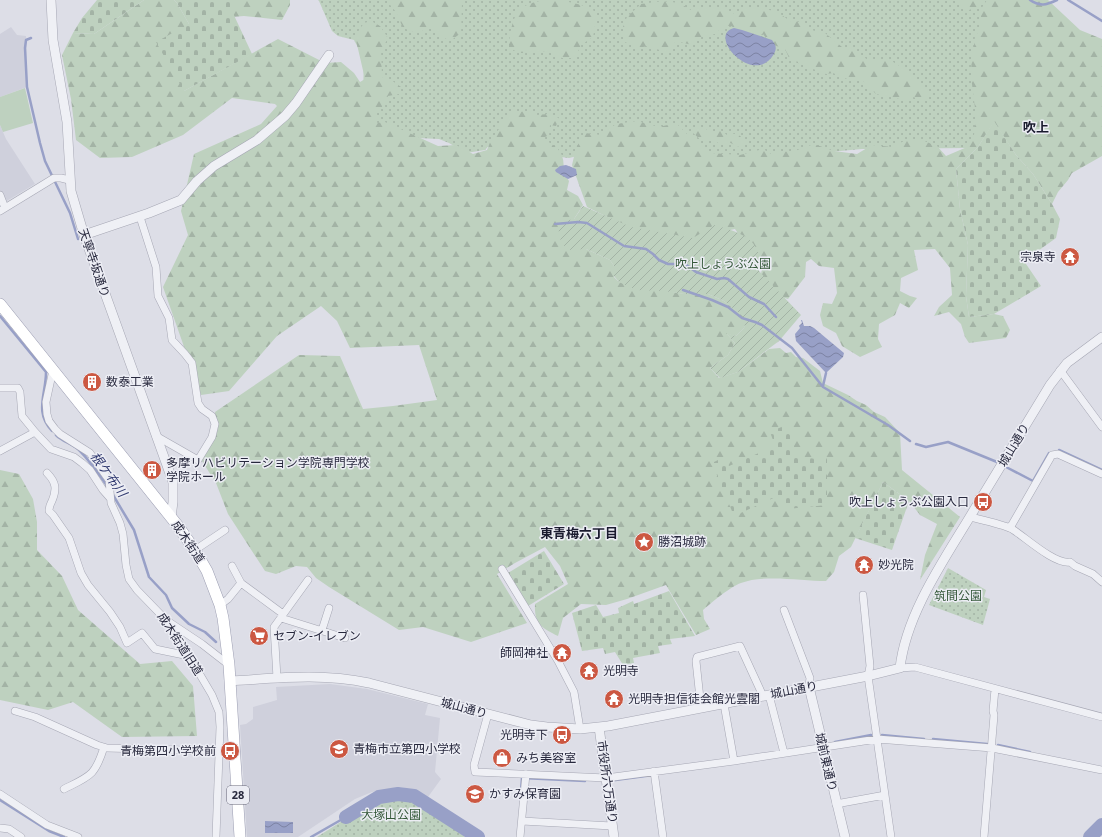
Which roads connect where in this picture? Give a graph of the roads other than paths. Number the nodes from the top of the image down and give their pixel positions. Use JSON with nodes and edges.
{"nodes":[{"id":1,"x":51,"y":0,"type":"edge"},
{"id":2,"x":329,"y":55,"type":"dead end"},
{"id":3,"x":69,"y":180,"type":"junction"},
{"id":4,"x":0,"y":195,"type":"edge"},
{"id":5,"x":3,"y":209,"type":"edge"},
{"id":6,"x":140,"y":216,"type":"junction"},
{"id":7,"x":84,"y":235,"type":"junction"},
{"id":8,"x":1,"y":307,"type":"edge"},
{"id":9,"x":1102,"y":337,"type":"edge"},
{"id":10,"x":53,"y":370,"type":"junction"},
{"id":11,"x":1060,"y":370,"type":"junction"},
{"id":12,"x":0,"y":388,"type":"edge"},
{"id":13,"x":1102,"y":427,"type":"edge"},
{"id":14,"x":34,"y":432,"type":"junction"},
{"id":15,"x":156,"y":436,"type":"junction"},
{"id":16,"x":0,"y":450,"type":"edge"},
{"id":17,"x":47,"y":473,"type":"dead end"},
{"id":18,"x":1102,"y":474,"type":"edge"},
{"id":19,"x":110,"y":498,"type":"junction"},
{"id":20,"x":970,"y":516,"type":"junction"},
{"id":21,"x":171,"y":517,"type":"junction"},
{"id":22,"x":1010,"y":528,"type":"junction"},
{"id":23,"x":225,"y":530,"type":"dead end"},
{"id":24,"x":195,"y":550,"type":"junction"},
{"id":25,"x":232,"y":566,"type":"dead end"},
{"id":26,"x":502,"y":569,"type":"dead end"},
{"id":27,"x":308,"y":580,"type":"dead end"},
{"id":28,"x":1102,"y":582,"type":"edge"},
{"id":29,"x":241,"y":583,"type":"junction"},
{"id":30,"x":864,"y":596,"type":"dead end"},
{"id":31,"x":220,"y":605,"type":"junction"},
{"id":32,"x":329,"y":608,"type":"dead end"},
{"id":33,"x":784,"y":610,"type":"dead end"},
{"id":34,"x":282,"y":616,"type":"junction"},
{"id":35,"x":166,"y":620,"type":"junction"},
{"id":36,"x":322,"y":630,"type":"junction"},
{"id":37,"x":345,"y":638,"type":"dead end"},
{"id":38,"x":189,"y":656,"type":"junction"},
{"id":39,"x":229,"y":665,"type":"junction"},
{"id":40,"x":900,"y":668,"type":"junction"},
{"id":41,"x":868,"y":676,"type":"junction"},
{"id":42,"x":277,"y":678,"type":"junction"},
{"id":43,"x":231,"y":681,"type":"junction"},
{"id":44,"x":808,"y":687,"type":"junction"},
{"id":45,"x":995,"y":689,"type":"junction"},
{"id":46,"x":766,"y":695,"type":"junction"},
{"id":47,"x":724,"y":704,"type":"junction"},
{"id":48,"x":701,"y":708,"type":"junction"},
{"id":49,"x":15,"y":711,"type":"dead end"},
{"id":50,"x":488,"y":714,"type":"junction"},
{"id":51,"x":1102,"y":717,"type":"edge"},
{"id":52,"x":599,"y":727,"type":"junction"},
{"id":53,"x":580,"y":729,"type":"junction"},
{"id":54,"x":877,"y":739,"type":"junction"},
{"id":55,"x":104,"y":747,"type":"junction"},
{"id":56,"x":823,"y":747,"type":"junction"},
{"id":57,"x":992,"y":748,"type":"junction"},
{"id":58,"x":218,"y":751,"type":"junction"},
{"id":59,"x":784,"y":753,"type":"junction"},
{"id":60,"x":734,"y":761,"type":"junction"},
{"id":61,"x":1102,"y":770,"type":"edge"},
{"id":62,"x":654,"y":772,"type":"junction"},
{"id":63,"x":526,"y":776,"type":"junction"},
{"id":64,"x":606,"y":781,"type":"junction"},
{"id":65,"x":64,"y":789,"type":"dead end"},
{"id":66,"x":0,"y":794,"type":"edge"},
{"id":67,"x":885,"y":795,"type":"junction"},
{"id":68,"x":836,"y":804,"type":"junction"},
{"id":69,"x":522,"y":821,"type":"junction"},
{"id":70,"x":612,"y":826,"type":"junction"},
{"id":71,"x":0,"y":828,"type":"edge"},
{"id":72,"x":21,"y":837,"type":"edge"},
{"id":73,"x":78,"y":837,"type":"edge"},
{"id":74,"x":216,"y":837,"type":"edge"},
{"id":75,"x":240,"y":837,"type":"edge"},
{"id":76,"x":520,"y":837,"type":"edge"},
{"id":77,"x":614,"y":837,"type":"edge"},
{"id":78,"x":663,"y":837,"type":"edge"},
{"id":79,"x":845,"y":837,"type":"edge"},
{"id":80,"x":891,"y":837,"type":"edge"},
{"id":81,"x":984,"y":837,"type":"edge"}],
"edges":[{"from":1,"to":3,"type":"street","name":"天寧寺坂通り"},
{"from":2,"to":6,"type":"street"},
{"from":3,"to":5,"type":"street"},
{"from":3,"to":7,"type":"street","name":"天寧寺坂通り"},
{"from":4,"to":5,"type":"street"},
{"from":6,"to":7,"type":"street"},
{"from":6,"to":15,"type":"street"},
{"from":7,"to":15,"type":"street","name":"天寧寺坂通り"},
{"from":8,"to":10,"type":"main road","name":"成木街道","number":"28"},
{"from":9,"to":11,"type":"street","name":"城山通り"},
{"from":10,"to":19,"type":"street","name":"成木街道旧道"},
{"from":10,"to":21,"type":"main road","name":"成木街道","number":"28"},
{"from":11,"to":13,"type":"street"},
{"from":11,"to":20,"type":"street","name":"城山通り"},
{"from":12,"to":14,"type":"street"},
{"from":14,"to":16,"type":"street"},
{"from":14,"to":19,"type":"street"},
{"from":15,"to":21,"type":"street","name":"天寧寺坂通り"},
{"from":17,"to":38,"type":"street"},
{"from":18,"to":22,"type":"street"},
{"from":19,"to":35,"type":"street","name":"成木街道旧道"},
{"from":20,"to":22,"type":"street"},
{"from":20,"to":40,"type":"street","name":"城山通り"},
{"from":21,"to":24,"type":"main road","name":"成木街道","number":"28"},
{"from":22,"to":28,"type":"street"},
{"from":23,"to":24,"type":"street"},
{"from":24,"to":31,"type":"main road","name":"成木街道","number":"28"},
{"from":25,"to":29,"type":"street"},
{"from":26,"to":53,"type":"street"},
{"from":27,"to":34,"type":"street"},
{"from":29,"to":31,"type":"street"},
{"from":29,"to":34,"type":"street"},
{"from":30,"to":41,"type":"street"},
{"from":31,"to":39,"type":"main road","name":"成木街道","number":"28"},
{"from":32,"to":36,"type":"street"},
{"from":33,"to":44,"type":"street"},
{"from":34,"to":36,"type":"street"},
{"from":34,"to":42,"type":"street"},
{"from":35,"to":38,"type":"street","name":"成木街道旧道"},
{"from":35,"to":39,"type":"street"},
{"from":36,"to":37,"type":"street"},
{"from":38,"to":58,"type":"street","name":"成木街道旧道"},
{"from":39,"to":43,"type":"main road","name":"成木街道","number":"28"},
{"from":40,"to":41,"type":"street","name":"城山通り"},
{"from":40,"to":45,"type":"street"},
{"from":41,"to":44,"type":"street","name":"城山通り"},
{"from":41,"to":54,"type":"street"},
{"from":42,"to":43,"type":"street","name":"城山通り"},
{"from":42,"to":50,"type":"street","name":"城山通り"},
{"from":43,"to":75,"type":"main road","name":"成木街道","number":"28"},
{"from":44,"to":46,"type":"street","name":"城山通り"},
{"from":44,"to":56,"type":"street","name":"城前東通り"},
{"from":45,"to":51,"type":"street"},
{"from":45,"to":57,"type":"street"},
{"from":46,"to":47,"type":"street","name":"城山通り"},
{"from":46,"to":48,"type":"street"},
{"from":46,"to":59,"type":"street"},
{"from":47,"to":48,"type":"street","name":"城山通り"},
{"from":47,"to":60,"type":"street"},
{"from":48,"to":52,"type":"street","name":"城山通り"},
{"from":49,"to":55,"type":"street"},
{"from":50,"to":53,"type":"street","name":"城山通り"},
{"from":50,"to":63,"type":"street"},
{"from":52,"to":53,"type":"street","name":"城山通り"},
{"from":52,"to":64,"type":"street","name":"市役所六万通り"},
{"from":54,"to":56,"type":"street"},
{"from":54,"to":57,"type":"street"},
{"from":54,"to":67,"type":"street"},
{"from":55,"to":58,"type":"street"},
{"from":55,"to":65,"type":"street"},
{"from":56,"to":59,"type":"street"},
{"from":56,"to":68,"type":"street","name":"城前東通り"},
{"from":57,"to":61,"type":"street"},
{"from":57,"to":81,"type":"street"},
{"from":58,"to":74,"type":"street","name":"成木街道旧道"},
{"from":59,"to":60,"type":"street"},
{"from":60,"to":62,"type":"street"},
{"from":62,"to":64,"type":"street"},
{"from":62,"to":78,"type":"street"},
{"from":63,"to":64,"type":"street"},
{"from":63,"to":69,"type":"street"},
{"from":64,"to":70,"type":"street","name":"市役所六万通り"},
{"from":66,"to":73,"type":"street"},
{"from":67,"to":68,"type":"street"},
{"from":67,"to":80,"type":"street"},
{"from":68,"to":79,"type":"street","name":"城前東通り"},
{"from":69,"to":70,"type":"street"},
{"from":69,"to":76,"type":"street"},
{"from":70,"to":77,"type":"street","name":"市役所六万通り"},
{"from":71,"to":72,"type":"street"}]}
